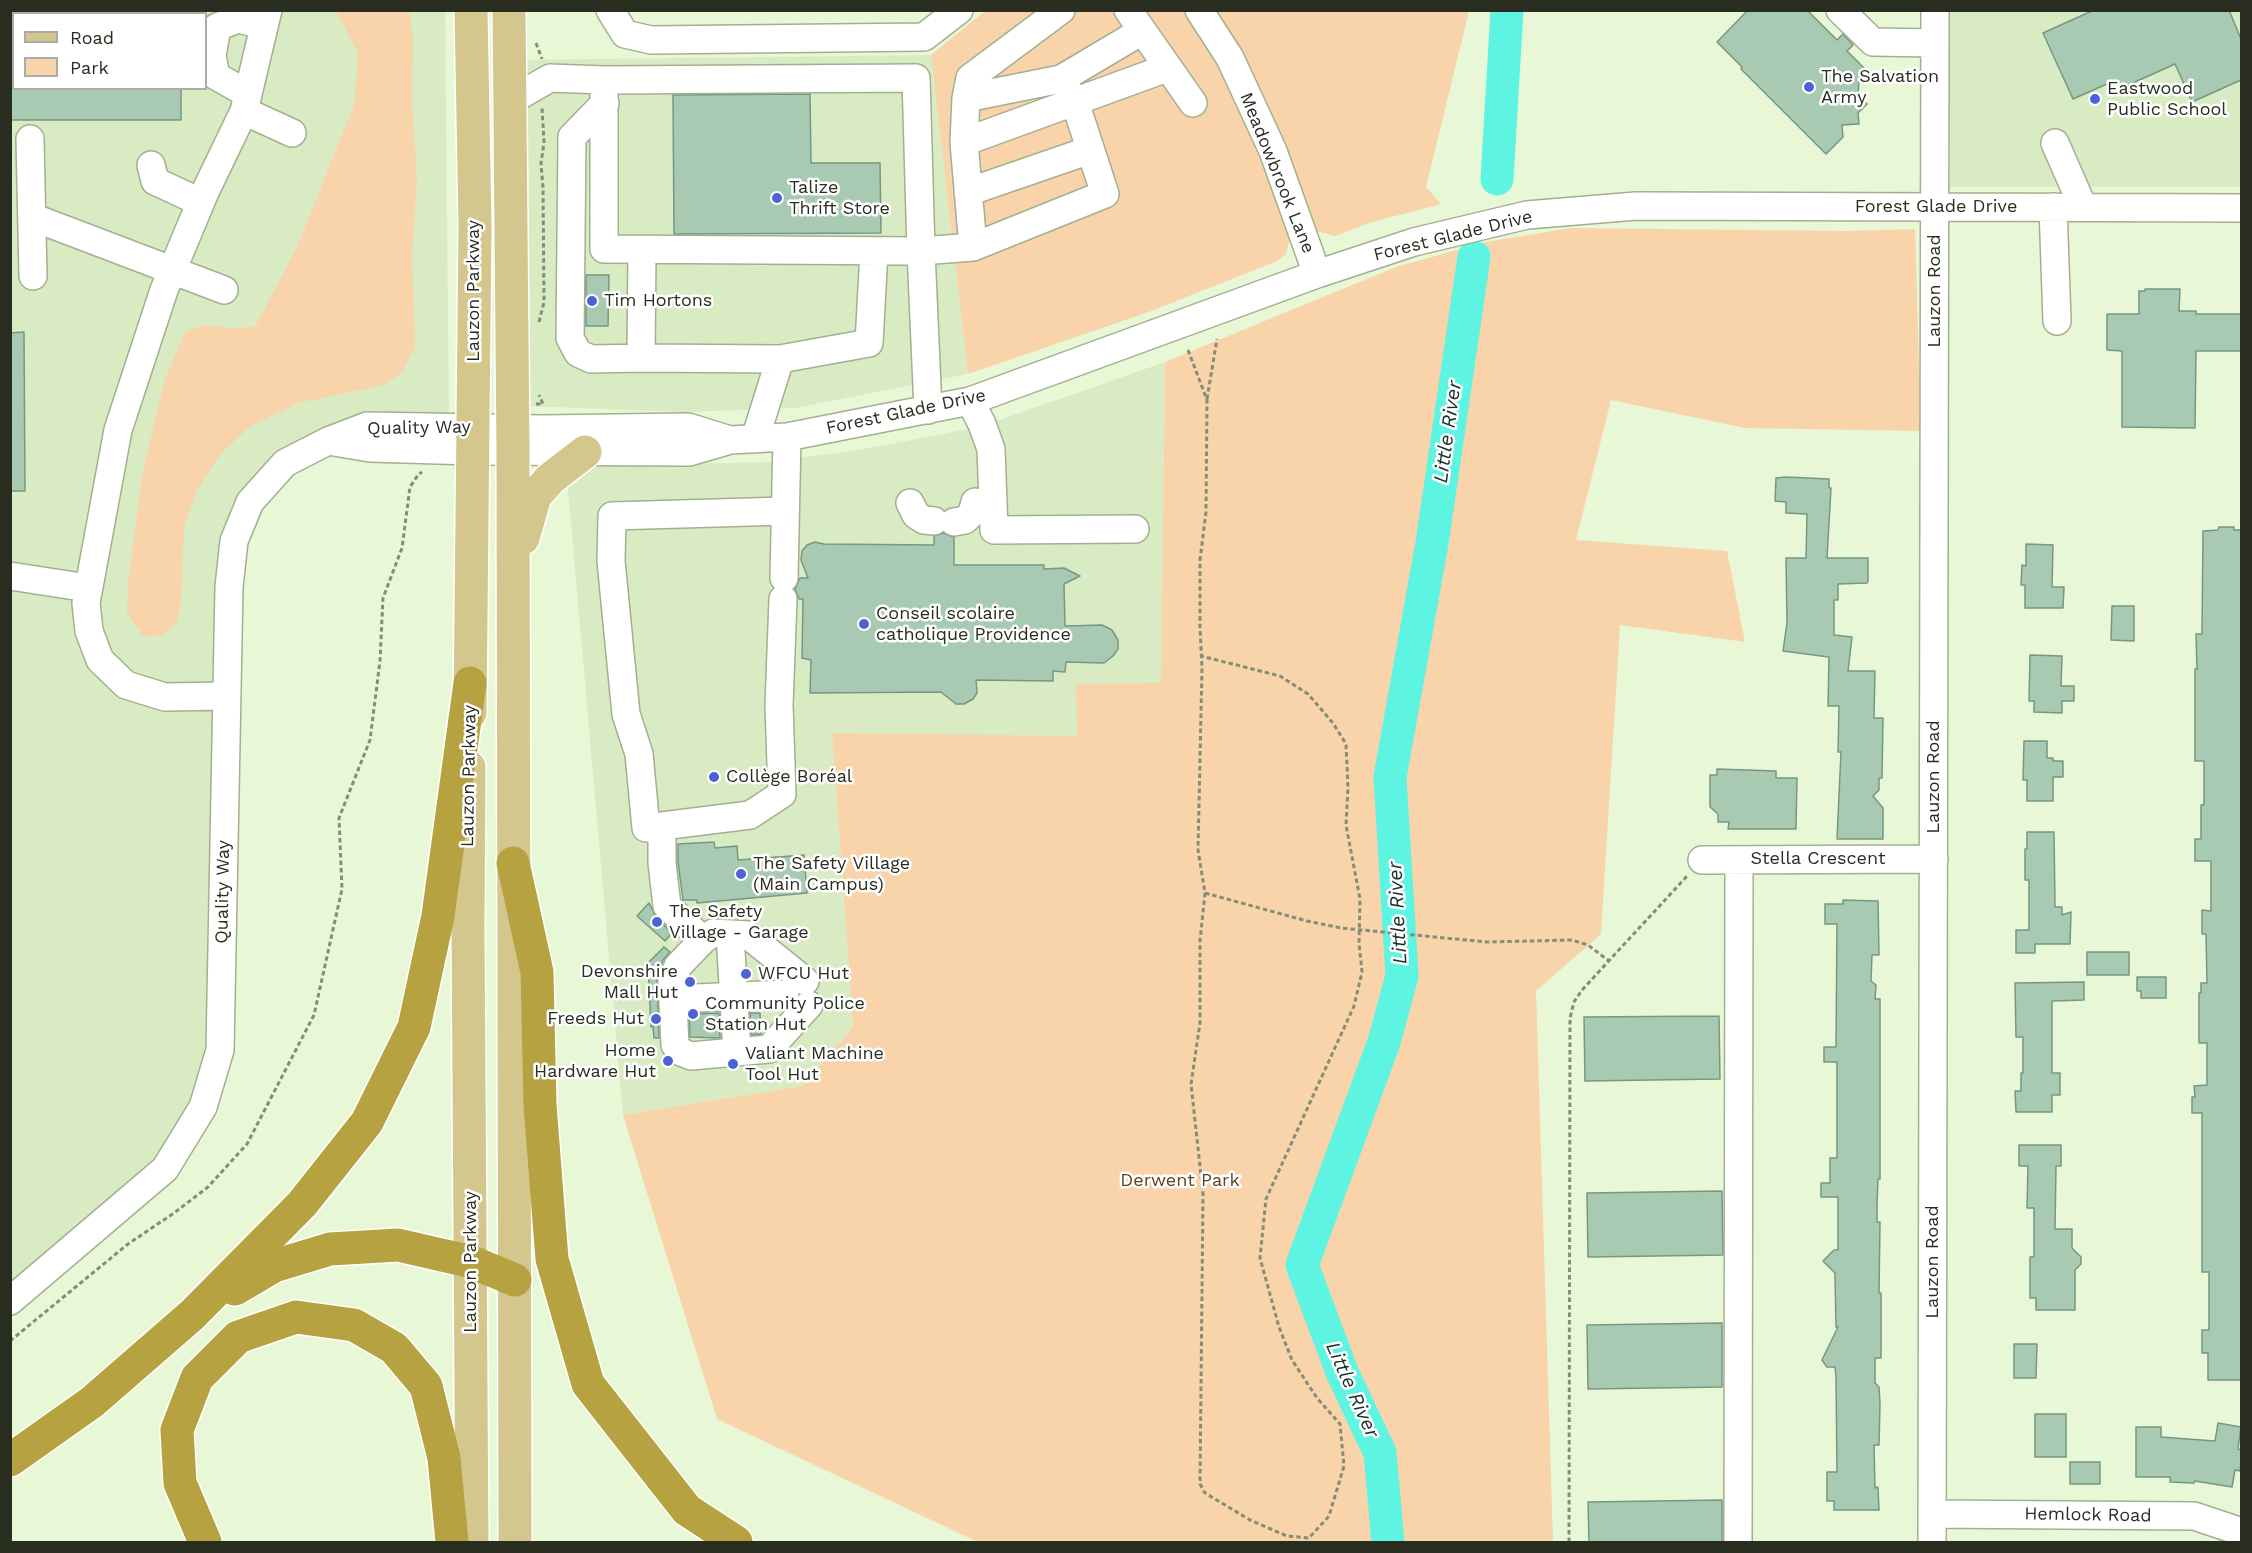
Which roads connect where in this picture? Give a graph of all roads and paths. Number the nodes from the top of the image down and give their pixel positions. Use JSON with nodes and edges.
{"nodes":[{"id":1,"x":471,"y":10,"type":"edge"},
{"id":2,"x":509,"y":10,"type":"edge"},
{"id":3,"x":610,"y":10,"type":"edge"},
{"id":4,"x":959,"y":10,"type":"edge"},
{"id":5,"x":1060,"y":10,"type":"edge"},
{"id":6,"x":1199,"y":10,"type":"edge"},
{"id":7,"x":1840,"y":10,"type":"edge"},
{"id":8,"x":1935,"y":10,"type":"edge"},
{"id":9,"x":266,"y":18,"type":"edge"},
{"id":10,"x":1135,"y":21,"type":"edge"},
{"id":11,"x":1935,"y":43,"type":"junction"},
{"id":12,"x":1167,"y":68,"type":"junction"},
{"id":13,"x":1068,"y":90,"type":"junction"},
{"id":14,"x":604,"y":92,"type":"junction"},
{"id":15,"x":966,"y":98,"type":"junction"},
{"id":16,"x":526,"y":100,"type":"junction"},
{"id":17,"x":246,"y":103,"type":"junction"},
{"id":18,"x":1193,"y":103,"type":"dead end"},
{"id":19,"x":292,"y":133,"type":"dead end"},
{"id":20,"x":30,"y":139,"type":"dead end"},
{"id":21,"x":964,"y":142,"type":"junction"},
{"id":22,"x":2055,"y":142,"type":"dead end"},
{"id":23,"x":1090,"y":150,"type":"junction"},
{"id":24,"x":151,"y":165,"type":"dead end"},
{"id":25,"x":968,"y":192,"type":"junction"},
{"id":26,"x":200,"y":202,"type":"junction"},
{"id":27,"x":2053,"y":207,"type":"junction"},
{"id":28,"x":2083,"y":207,"type":"junction"},
{"id":29,"x":1935,"y":208,"type":"junction"},
{"id":30,"x":2241,"y":208,"type":"edge"},
{"id":31,"x":32,"y":216,"type":"junction"},
{"id":32,"x":973,"y":247,"type":"junction"},
{"id":33,"x":642,"y":250,"type":"junction"},
{"id":34,"x":874,"y":251,"type":"junction"},
{"id":35,"x":921,"y":251,"type":"junction"},
{"id":36,"x":172,"y":270,"type":"junction"},
{"id":37,"x":1317,"y":274,"type":"junction"},
{"id":38,"x":33,"y":276,"type":"dead end"},
{"id":39,"x":224,"y":290,"type":"dead end"},
{"id":40,"x":2057,"y":321,"type":"dead end"},
{"id":41,"x":539,"y":324,"type":"dead end"},
{"id":42,"x":1217,"y":339,"type":"dead end"},
{"id":43,"x":1188,"y":350,"type":"dead end"},
{"id":44,"x":641,"y":358,"type":"junction"},
{"id":45,"x":780,"y":359,"type":"junction"},
{"id":46,"x":536,"y":389,"type":"dead end"},
{"id":47,"x":1207,"y":400,"type":"junction"},
{"id":48,"x":970,"y":401,"type":"junction"},
{"id":49,"x":543,"y":404,"type":"dead end"},
{"id":50,"x":928,"y":410,"type":"junction"},
{"id":51,"x":787,"y":437,"type":"junction"},
{"id":52,"x":473,"y":439,"type":"junction"},
{"id":53,"x":513,"y":439,"type":"junction"},
{"id":54,"x":742,"y":440,"type":"junction"},
{"id":55,"x":585,"y":452,"type":"junction"},
{"id":56,"x":424,"y":471,"type":"dead end"},
{"id":57,"x":975,"y":502,"type":"dead end"},
{"id":58,"x":910,"y":503,"type":"dead end"},
{"id":59,"x":785,"y":512,"type":"junction"},
{"id":60,"x":1135,"y":528,"type":"dead end"},
{"id":61,"x":513,"y":574,"type":"junction"},
{"id":62,"x":10,"y":576,"type":"edge"},
{"id":63,"x":88,"y":588,"type":"junction"},
{"id":64,"x":1202,"y":656,"type":"junction"},
{"id":65,"x":470,"y":683,"type":"junction"},
{"id":66,"x":227,"y":696,"type":"junction"},
{"id":67,"x":662,"y":826,"type":"junction"},
{"id":68,"x":1934,"y":859,"type":"junction"},
{"id":69,"x":1702,"y":860,"type":"joint"},
{"id":70,"x":1739,"y":860,"type":"junction"},
{"id":71,"x":513,"y":864,"type":"junction"},
{"id":72,"x":1205,"y":893,"type":"junction"},
{"id":73,"x":1360,"y":929,"type":"junction"},
{"id":74,"x":729,"y":934,"type":"junction"},
{"id":75,"x":703,"y":940,"type":"junction"},
{"id":76,"x":1609,"y":960,"type":"junction"},
{"id":77,"x":800,"y":993,"type":"junction"},
{"id":78,"x":734,"y":997,"type":"junction"},
{"id":79,"x":673,"y":999,"type":"junction"},
{"id":80,"x":737,"y":1052,"type":"junction"},
{"id":81,"x":472,"y":1262,"type":"junction"},
{"id":82,"x":515,"y":1280,"type":"junction"},
{"id":83,"x":10,"y":1301,"type":"edge"},
{"id":84,"x":192,"y":1315,"type":"junction"},
{"id":85,"x":10,"y":1341,"type":"edge"},
{"id":86,"x":10,"y":1460,"type":"edge"},
{"id":87,"x":1932,"y":1514,"type":"junction"},
{"id":88,"x":2241,"y":1532,"type":"edge"},
{"id":89,"x":205,"y":1542,"type":"edge"},
{"id":90,"x":452,"y":1542,"type":"edge"},
{"id":91,"x":472,"y":1542,"type":"edge"},
{"id":92,"x":515,"y":1542,"type":"edge"},
{"id":93,"x":735,"y":1542,"type":"edge"},
{"id":94,"x":1569,"y":1542,"type":"edge"},
{"id":95,"x":1738,"y":1542,"type":"edge"},
{"id":96,"x":1932,"y":1542,"type":"edge"}],
"edges":[{"from":1,"to":52,"type":"main road","name":"Lauzon Parkway"},
{"from":2,"to":16,"type":"main road","name":"Lauzon Parkway"},
{"from":3,"to":4,"type":"street"},
{"from":5,"to":15,"type":"street"},
{"from":6,"to":37,"type":"street","name":"Meadowbrook Lane"},
{"from":7,"to":11,"type":"street"},
{"from":8,"to":11,"type":"street","name":"Lauzon Road"},
{"from":9,"to":17,"type":"street"},
{"from":9,"to":17,"type":"street"},
{"from":10,"to":12,"type":"street"},
{"from":10,"to":13,"type":"street"},
{"from":11,"to":29,"type":"street","name":"Lauzon Road"},
{"from":12,"to":13,"type":"street"},
{"from":12,"to":18,"type":"street"},
{"from":13,"to":15,"type":"street"},
{"from":13,"to":21,"type":"street"},
{"from":13,"to":23,"type":"street"},
{"from":14,"to":16,"type":"street"},
{"from":14,"to":33,"type":"street"},
{"from":14,"to":35,"type":"street"},
{"from":14,"to":44,"type":"street"},
{"from":15,"to":21,"type":"street"},
{"from":16,"to":41,"type":"path"},
{"from":16,"to":53,"type":"main road","name":"Lauzon Parkway"},
{"from":17,"to":19,"type":"street"},
{"from":17,"to":26,"type":"street"},
{"from":20,"to":31,"type":"street"},
{"from":21,"to":25,"type":"street"},
{"from":22,"to":28,"type":"street"},
{"from":23,"to":25,"type":"street"},
{"from":23,"to":32,"type":"street"},
{"from":24,"to":26,"type":"street"},
{"from":25,"to":32,"type":"street"},
{"from":26,"to":36,"type":"street"},
{"from":27,"to":28,"type":"street","name":"Forest Glade Drive"},
{"from":27,"to":29,"type":"street","name":"Forest Glade Drive"},
{"from":27,"to":40,"type":"street"},
{"from":28,"to":30,"type":"street","name":"Forest Glade Drive"},
{"from":29,"to":37,"type":"street","name":"Forest Glade Drive"},
{"from":29,"to":68,"type":"street","name":"Lauzon Road"},
{"from":31,"to":36,"type":"street"},
{"from":31,"to":38,"type":"street"},
{"from":32,"to":35,"type":"street"},
{"from":33,"to":34,"type":"street"},
{"from":33,"to":44,"type":"street"},
{"from":34,"to":35,"type":"street"},
{"from":34,"to":45,"type":"street"},
{"from":35,"to":50,"type":"street"},
{"from":36,"to":39,"type":"street"},
{"from":36,"to":63,"type":"street"},
{"from":37,"to":48,"type":"street","name":"Forest Glade Drive"},
{"from":42,"to":47,"type":"path"},
{"from":43,"to":47,"type":"path"},
{"from":44,"to":45,"type":"street"},
{"from":45,"to":54,"type":"street"},
{"from":46,"to":49,"type":"path"},
{"from":47,"to":64,"type":"path"},
{"from":48,"to":50,"type":"street","name":"Forest Glade Drive"},
{"from":48,"to":60,"type":"street"},
{"from":50,"to":51,"type":"street","name":"Forest Glade Drive"},
{"from":51,"to":54,"type":"street","name":"Forest Glade Drive"},
{"from":51,"to":59,"type":"street"},
{"from":52,"to":53,"type":"street","name":"Quality Way"},
{"from":52,"to":65,"type":"main road","name":"Lauzon Parkway"},
{"from":52,"to":66,"type":"street","name":"Quality Way"},
{"from":53,"to":54,"type":"street","name":"Forest Glade Drive"},
{"from":53,"to":55,"type":"street","name":"Forest Glade Drive"},
{"from":53,"to":61,"type":"main road","name":"Lauzon Parkway"},
{"from":54,"to":55,"type":"street","name":"Forest Glade Drive"},
{"from":55,"to":61,"type":"main road"},
{"from":56,"to":85,"type":"path"},
{"from":57,"to":58,"type":"street"},
{"from":59,"to":67,"type":"street"},
{"from":59,"to":67,"type":"street"},
{"from":61,"to":71,"type":"main road","name":"Lauzon Parkway"},
{"from":62,"to":63,"type":"street"},
{"from":63,"to":66,"type":"street"},
{"from":64,"to":72,"type":"path"},
{"from":64,"to":73,"type":"path"},
{"from":65,"to":81,"type":"main road","name":"Lauzon Parkway"},
{"from":65,"to":84,"type":"highway"},
{"from":66,"to":83,"type":"street","name":"Quality Way"},
{"from":67,"to":75,"type":"street"},
{"from":68,"to":70,"type":"street","name":"Stella Crescent"},
{"from":68,"to":87,"type":"street","name":"Lauzon Road"},
{"from":69,"to":70,"type":"street","name":"Stella Crescent"},
{"from":69,"to":76,"type":"path"},
{"from":70,"to":95,"type":"street"},
{"from":71,"to":82,"type":"main road","name":"Lauzon Parkway"},
{"from":71,"to":93,"type":"highway"},
{"from":72,"to":73,"type":"path"},
{"from":72,"to":73,"type":"path"},
{"from":73,"to":76,"type":"path"},
{"from":74,"to":75,"type":"street"},
{"from":74,"to":77,"type":"street"},
{"from":74,"to":78,"type":"street"},
{"from":75,"to":79,"type":"street"},
{"from":76,"to":94,"type":"path"},
{"from":77,"to":78,"type":"street"},
{"from":77,"to":80,"type":"street"},
{"from":78,"to":79,"type":"street"},
{"from":78,"to":80,"type":"street"},
{"from":79,"to":80,"type":"street"},
{"from":81,"to":82,"type":"highway"},
{"from":81,"to":84,"type":"highway"},
{"from":81,"to":91,"type":"main road","name":"Lauzon Parkway"},
{"from":82,"to":92,"type":"main road","name":"Lauzon Parkway"},
{"from":84,"to":86,"type":"highway"},
{"from":87,"to":88,"type":"street","name":"Hemlock Road"},
{"from":87,"to":96,"type":"street","name":"Lauzon Road"},
{"from":89,"to":90,"type":"highway"}]}
